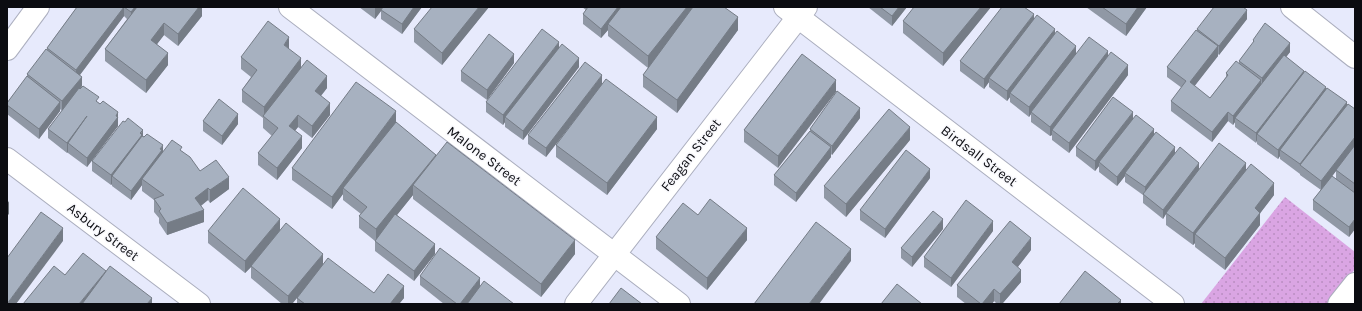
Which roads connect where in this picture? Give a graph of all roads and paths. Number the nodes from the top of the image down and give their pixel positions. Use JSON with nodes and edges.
{"nodes":[{"id":1,"x":38,"y":7,"type":"edge"},
{"id":2,"x":290,"y":7,"type":"edge"},
{"id":3,"x":1292,"y":7,"type":"edge"},
{"id":4,"x":796,"y":10,"type":"edge"},
{"id":5,"x":7,"y":49,"type":"edge"},
{"id":6,"x":1355,"y":57,"type":"edge"},
{"id":7,"x":7,"y":159,"type":"edge"},
{"id":8,"x":614,"y":255,"type":"junction"},
{"id":9,"x":1355,"y":284,"type":"edge"},
{"id":10,"x":199,"y":304,"type":"edge"},
{"id":11,"x":576,"y":304,"type":"edge"},
{"id":12,"x":678,"y":304,"type":"edge"},
{"id":13,"x":1173,"y":304,"type":"edge"},
{"id":14,"x":1339,"y":304,"type":"edge"}],
"edges":[{"from":1,"to":5,"type":"street"},
{"from":2,"to":8,"type":"street","name":"Malone Street"},
{"from":3,"to":6,"type":"street"},
{"from":4,"to":8,"type":"street","name":"Feagan Street"},
{"from":4,"to":13,"type":"street","name":"Birdsall Street"},
{"from":7,"to":10,"type":"street","name":"Asbury Street"},
{"from":8,"to":11,"type":"street","name":"Feagan Street"},
{"from":8,"to":12,"type":"street","name":"Malone Street"},
{"from":9,"to":14,"type":"street"}]}
